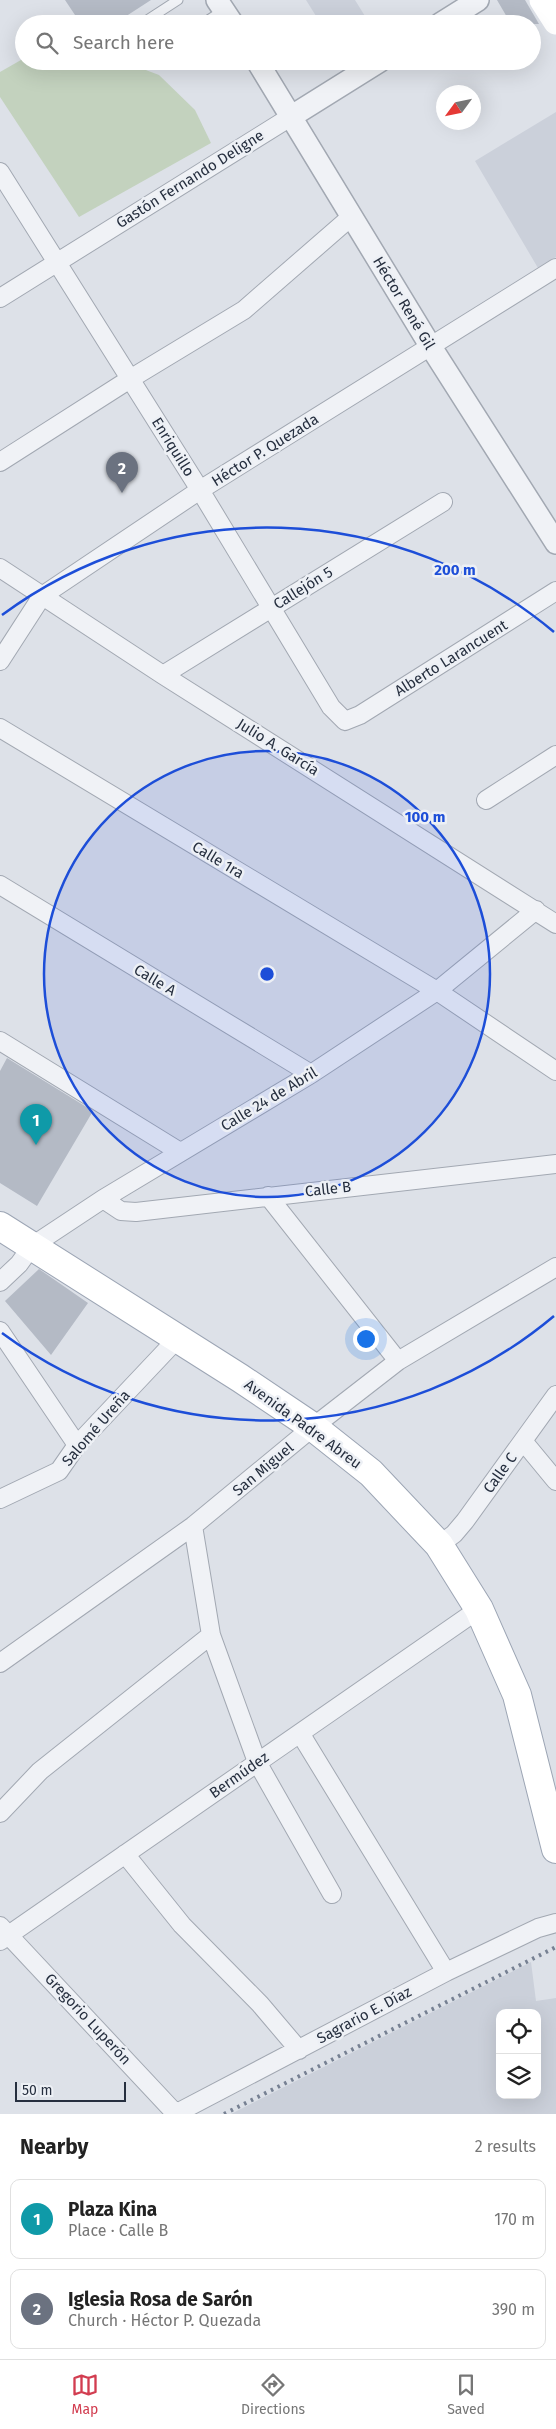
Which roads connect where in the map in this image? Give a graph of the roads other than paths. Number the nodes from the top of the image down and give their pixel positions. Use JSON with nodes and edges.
{"nodes":[{"id":1,"x":178,"y":0,"type":"edge"},
{"id":2,"x":478,"y":0,"type":"edge"},
{"id":3,"x":542,"y":0,"type":"edge"},
{"id":4,"x":155,"y":15,"type":"edge"},
{"id":5,"x":454,"y":15,"type":"edge"},
{"id":6,"x":556,"y":22,"type":"edge"},
{"id":7,"x":262,"y":70,"type":"edge"},
{"id":8,"x":366,"y":70,"type":"edge"},
{"id":9,"x":292,"y":116,"type":"junction"},
{"id":10,"x":0,"y":172,"type":"edge"},
{"id":11,"x":352,"y":216,"type":"junction"},
{"id":12,"x":57,"y":262,"type":"junction"},
{"id":13,"x":556,"y":268,"type":"edge"},
{"id":14,"x":0,"y":298,"type":"edge"},
{"id":15,"x":431,"y":347,"type":"junction"},
{"id":16,"x":130,"y":378,"type":"junction"},
{"id":17,"x":0,"y":462,"type":"edge"},
{"id":18,"x":200,"y":490,"type":"junction"},
{"id":19,"x":443,"y":502,"type":"dead end"},
{"id":20,"x":556,"y":543,"type":"edge"},
{"id":21,"x":0,"y":568,"type":"edge"},
{"id":22,"x":556,"y":591,"type":"edge"},
{"id":23,"x":42,"y":596,"type":"junction"},
{"id":24,"x":272,"y":608,"type":"junction"},
{"id":25,"x":0,"y":661,"type":"edge"},
{"id":26,"x":164,"y":675,"type":"junction"},
{"id":27,"x":345,"y":721,"type":"joint"},
{"id":28,"x":0,"y":728,"type":"edge"},
{"id":29,"x":556,"y":755,"type":"edge"},
{"id":30,"x":486,"y":800,"type":"dead end"},
{"id":31,"x":0,"y":885,"type":"edge"},
{"id":32,"x":536,"y":910,"type":"junction"},
{"id":33,"x":556,"y":924,"type":"edge"},
{"id":34,"x":437,"y":991,"type":"junction"},
{"id":35,"x":0,"y":1041,"type":"edge"},
{"id":36,"x":556,"y":1071,"type":"edge"},
{"id":37,"x":311,"y":1074,"type":"junction"},
{"id":38,"x":180,"y":1152,"type":"junction"},
{"id":39,"x":556,"y":1164,"type":"edge"},
{"id":40,"x":268,"y":1196,"type":"junction"},
{"id":41,"x":104,"y":1200,"type":"junction"},
{"id":42,"x":0,"y":1226,"type":"edge"},
{"id":43,"x":32,"y":1246,"type":"junction"},
{"id":44,"x":556,"y":1267,"type":"edge"},
{"id":45,"x":0,"y":1282,"type":"edge"},
{"id":46,"x":0,"y":1331,"type":"edge"},
{"id":47,"x":178,"y":1338,"type":"junction"},
{"id":48,"x":398,"y":1361,"type":"junction"},
{"id":49,"x":556,"y":1395,"type":"edge"},
{"id":50,"x":313,"y":1427,"type":"junction"},
{"id":51,"x":523,"y":1441,"type":"junction"},
{"id":52,"x":77,"y":1445,"type":"junction"},
{"id":53,"x":556,"y":1481,"type":"edge"},
{"id":54,"x":0,"y":1499,"type":"edge"},
{"id":55,"x":194,"y":1526,"type":"junction"},
{"id":56,"x":439,"y":1545,"type":"junction"},
{"id":57,"x":479,"y":1609,"type":"junction"},
{"id":58,"x":210,"y":1634,"type":"junction"},
{"id":59,"x":0,"y":1662,"type":"edge"},
{"id":60,"x":300,"y":1733,"type":"junction"},
{"id":61,"x":257,"y":1762,"type":"junction"},
{"id":62,"x":0,"y":1813,"type":"edge"},
{"id":63,"x":556,"y":1849,"type":"edge"},
{"id":64,"x":125,"y":1854,"type":"junction"},
{"id":65,"x":332,"y":1894,"type":"dead end"},
{"id":66,"x":556,"y":1923,"type":"edge"},
{"id":67,"x":3,"y":1933,"type":"edge"},
{"id":68,"x":446,"y":1972,"type":"junction"},
{"id":69,"x":299,"y":2050,"type":"junction"},
{"id":70,"x":176,"y":2114,"type":"edge"}],
"edges":[{"from":1,"to":4,"type":"lane"},
{"from":2,"to":5,"type":"street"},
{"from":3,"to":6,"type":"main road"},
{"from":7,"to":9,"type":"street","name":"Héctor René Gil"},
{"from":8,"to":9,"type":"street","name":"Gastón Fernando Deligne"},
{"from":9,"to":11,"type":"street","name":"Héctor René Gil"},
{"from":9,"to":12,"type":"street","name":"Gastón Fernando Deligne"},
{"from":10,"to":12,"type":"street","name":"Enriquillo"},
{"from":11,"to":15,"type":"street","name":"Héctor René Gil"},
{"from":11,"to":16,"type":"street"},
{"from":12,"to":14,"type":"street","name":"Gastón Fernando Deligne"},
{"from":12,"to":16,"type":"street","name":"Enriquillo"},
{"from":13,"to":15,"type":"street","name":"Héctor P. Quezada"},
{"from":15,"to":18,"type":"street","name":"Héctor P. Quezada"},
{"from":15,"to":20,"type":"street","name":"Héctor René Gil"},
{"from":16,"to":17,"type":"street"},
{"from":16,"to":18,"type":"street","name":"Enriquillo"},
{"from":18,"to":23,"type":"street","name":"Héctor P. Quezada"},
{"from":18,"to":24,"type":"street","name":"Enriquillo"},
{"from":19,"to":24,"type":"street","name":"Callejón 5"},
{"from":21,"to":23,"type":"street","name":"Julio A. García"},
{"from":22,"to":27,"type":"street","name":"Alberto Larancuent"},
{"from":23,"to":25,"type":"street","name":"Héctor P. Quezada"},
{"from":23,"to":26,"type":"street","name":"Julio A. García"},
{"from":24,"to":26,"type":"street","name":"Callejón 5"},
{"from":24,"to":27,"type":"street","name":"Enriquillo"},
{"from":26,"to":32,"type":"street","name":"Julio A. García"},
{"from":28,"to":34,"type":"street","name":"Calle 1ra"},
{"from":29,"to":30,"type":"street"},
{"from":31,"to":37,"type":"street","name":"Calle A"},
{"from":32,"to":33,"type":"street","name":"Julio A. García"},
{"from":32,"to":34,"type":"street","name":"Calle 24 de Abril"},
{"from":34,"to":36,"type":"street","name":"Calle 1ra"},
{"from":34,"to":37,"type":"street","name":"Calle 24 de Abril"},
{"from":35,"to":38,"type":"street"},
{"from":37,"to":38,"type":"street","name":"Calle 24 de Abril"},
{"from":38,"to":41,"type":"street","name":"Calle 24 de Abril"},
{"from":39,"to":40,"type":"street","name":"Calle B"},
{"from":40,"to":41,"type":"street","name":"Calle B"},
{"from":40,"to":48,"type":"street"},
{"from":41,"to":43,"type":"street","name":"Calle 24 de Abril"},
{"from":42,"to":43,"type":"main road","name":"Avenida Padre Abreu"},
{"from":43,"to":45,"type":"street","name":"Calle 24 de Abril"},
{"from":43,"to":47,"type":"main road","name":"Avenida Padre Abreu"},
{"from":44,"to":48,"type":"street","name":"San Miguel"},
{"from":46,"to":52,"type":"street"},
{"from":47,"to":50,"type":"main road","name":"Avenida Padre Abreu"},
{"from":47,"to":52,"type":"street","name":"Salomé Ureña"},
{"from":48,"to":50,"type":"street","name":"San Miguel"},
{"from":49,"to":51,"type":"street","name":"Calle C"},
{"from":50,"to":55,"type":"street","name":"San Miguel"},
{"from":50,"to":56,"type":"main road","name":"Avenida Padre Abreu"},
{"from":51,"to":53,"type":"street"},
{"from":51,"to":56,"type":"street","name":"Calle C"},
{"from":52,"to":54,"type":"street","name":"Salomé Ureña"},
{"from":55,"to":58,"type":"street"},
{"from":55,"to":59,"type":"street","name":"San Miguel"},
{"from":56,"to":57,"type":"main road","name":"Avenida Padre Abreu"},
{"from":57,"to":60,"type":"street","name":"Bermúdez"},
{"from":57,"to":63,"type":"main road","name":"Avenida Padre Abreu"},
{"from":58,"to":61,"type":"street"},
{"from":58,"to":62,"type":"street"},
{"from":60,"to":61,"type":"street","name":"Bermúdez"},
{"from":60,"to":68,"type":"street"},
{"from":61,"to":64,"type":"street","name":"Bermúdez"},
{"from":61,"to":65,"type":"street"},
{"from":64,"to":67,"type":"street","name":"Bermúdez"},
{"from":64,"to":69,"type":"street"},
{"from":66,"to":68,"type":"street","name":"Sagrario E. Díaz"},
{"from":67,"to":70,"type":"street","name":"Gregorio Luperón"},
{"from":68,"to":69,"type":"street","name":"Sagrario E. Díaz"},
{"from":69,"to":70,"type":"street","name":"Sagrario E. Díaz"}]}
